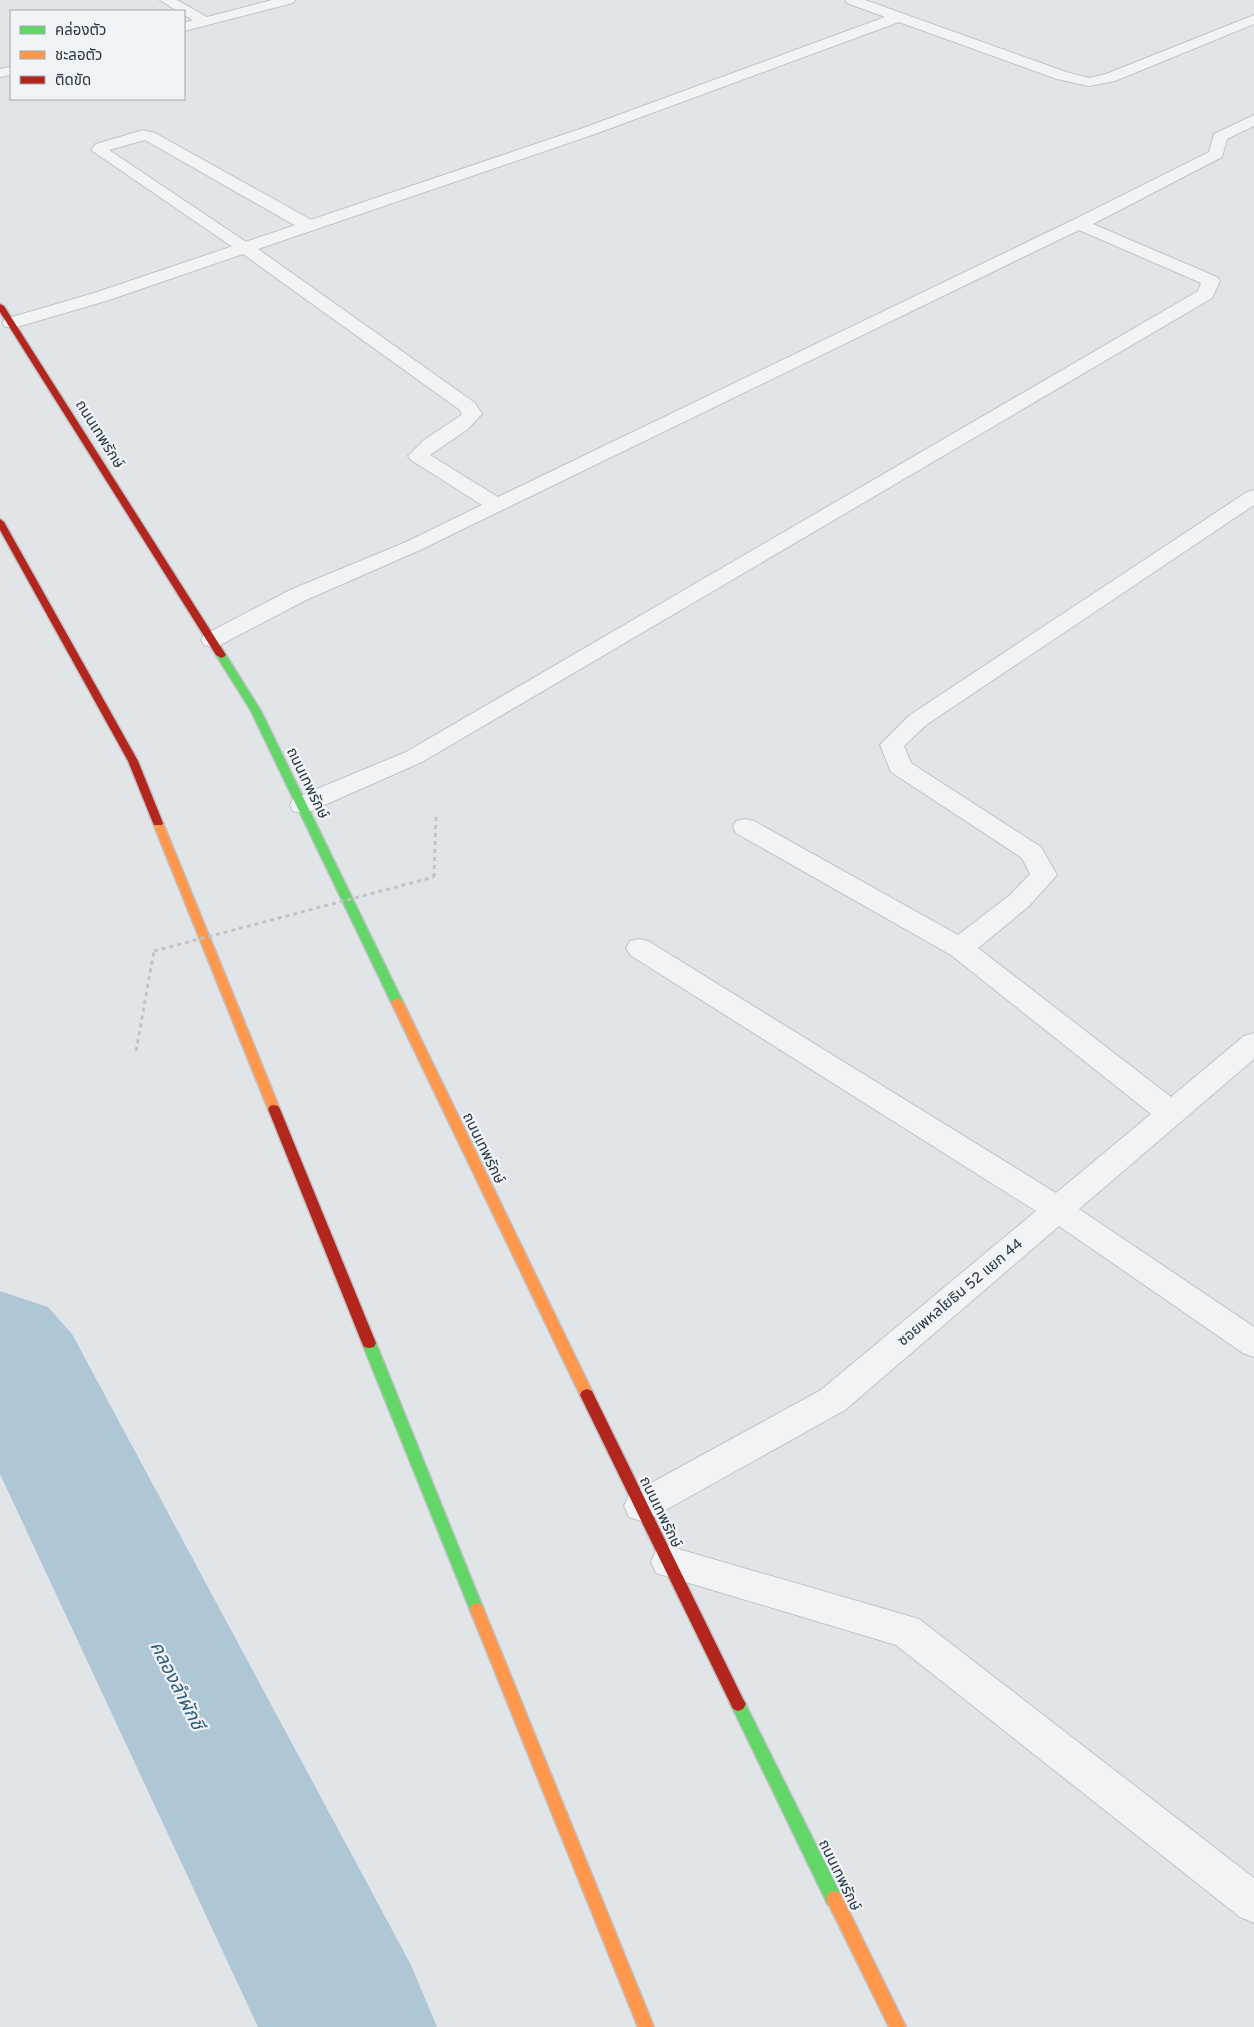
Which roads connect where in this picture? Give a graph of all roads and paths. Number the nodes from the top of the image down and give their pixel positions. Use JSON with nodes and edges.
{"nodes":[{"id":1,"x":167,"y":0,"type":"edge"},
{"id":2,"x":288,"y":0,"type":"edge"},
{"id":3,"x":852,"y":0,"type":"edge"},
{"id":4,"x":898,"y":17,"type":"junction"},
{"id":5,"x":1254,"y":20,"type":"edge"},
{"id":6,"x":205,"y":21,"type":"junction"},
{"id":7,"x":185,"y":27,"type":"edge"},
{"id":8,"x":1254,"y":120,"type":"edge"},
{"id":9,"x":1079,"y":224,"type":"junction"},
{"id":10,"x":309,"y":226,"type":"junction"},
{"id":11,"x":246,"y":248,"type":"junction"},
{"id":12,"x":0,"y":306,"type":"edge"},
{"id":13,"x":11,"y":323,"type":"junction"},
{"id":14,"x":1254,"y":496,"type":"edge"},
{"id":15,"x":497,"y":505,"type":"junction"},
{"id":16,"x":0,"y":522,"type":"edge"},
{"id":17,"x":212,"y":640,"type":"junction"},
{"id":18,"x":302,"y":805,"type":"junction"},
{"id":19,"x":436,"y":816,"type":"dead end"},
{"id":20,"x":745,"y":827,"type":"dead end"},
{"id":21,"x":639,"y":948,"type":"dead end"},
{"id":22,"x":960,"y":948,"type":"junction"},
{"id":23,"x":1254,"y":1044,"type":"edge"},
{"id":24,"x":136,"y":1051,"type":"dead end"},
{"id":25,"x":1172,"y":1114,"type":"junction"},
{"id":26,"x":1057,"y":1209,"type":"junction"},
{"id":27,"x":1254,"y":1344,"type":"edge"},
{"id":28,"x":641,"y":1506,"type":"junction"},
{"id":29,"x":668,"y":1562,"type":"junction"},
{"id":30,"x":1254,"y":1903,"type":"edge"},
{"id":31,"x":646,"y":2027,"type":"edge"},
{"id":32,"x":898,"y":2027,"type":"edge"}],
"edges":[{"from":1,"to":6,"type":"street"},
{"from":2,"to":6,"type":"street"},
{"from":3,"to":4,"type":"street"},
{"from":4,"to":5,"type":"street"},
{"from":4,"to":10,"type":"street"},
{"from":6,"to":7,"type":"street"},
{"from":8,"to":9,"type":"street"},
{"from":9,"to":15,"type":"street"},
{"from":9,"to":18,"type":"street"},
{"from":10,"to":11,"type":"street"},
{"from":10,"to":11,"type":"street"},
{"from":11,"to":13,"type":"street"},
{"from":11,"to":15,"type":"street"},
{"from":12,"to":13,"type":"main road","name":"ถนนเทพรักษ์"},
{"from":13,"to":17,"type":"main road","name":"ถนนเทพรักษ์"},
{"from":14,"to":22,"type":"street"},
{"from":15,"to":17,"type":"street"},
{"from":16,"to":31,"type":"main road"},
{"from":17,"to":18,"type":"main road","name":"ถนนเทพรักษ์"},
{"from":18,"to":28,"type":"main road","name":"ถนนเทพรักษ์"},
{"from":19,"to":24,"type":"path","bridge":true},
{"from":20,"to":22,"type":"street"},
{"from":21,"to":26,"type":"street"},
{"from":22,"to":25,"type":"street"},
{"from":23,"to":25,"type":"street","name":"ซอยพหลโยธิน 52 แยก 44"},
{"from":25,"to":26,"type":"street","name":"ซอยพหลโยธิน 52 แยก 44"},
{"from":26,"to":27,"type":"street"},
{"from":26,"to":28,"type":"street","name":"ซอยพหลโยธิน 52 แยก 44"},
{"from":28,"to":29,"type":"main road","name":"ถนนเทพรักษ์"},
{"from":29,"to":30,"type":"street"},
{"from":29,"to":32,"type":"main road","name":"ถนนเทพรักษ์"}]}
